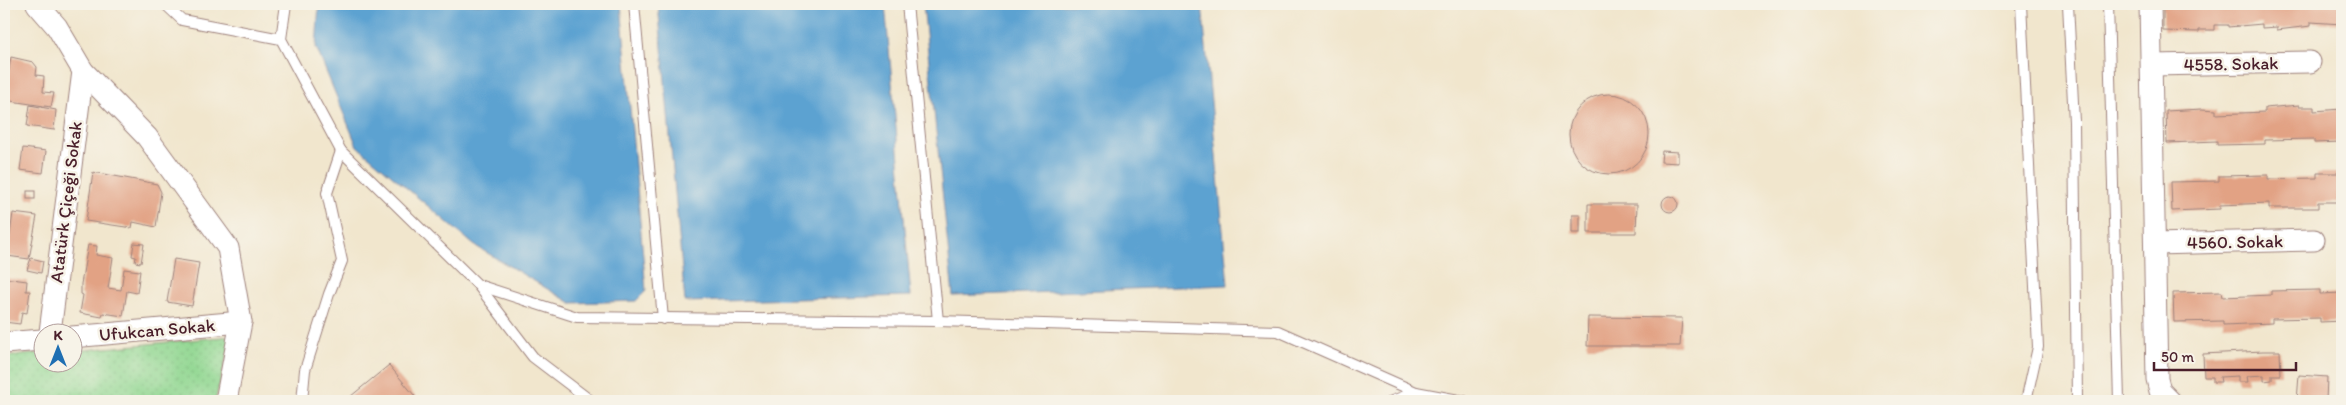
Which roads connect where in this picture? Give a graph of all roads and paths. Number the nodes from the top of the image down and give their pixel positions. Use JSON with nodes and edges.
{"nodes":[{"id":1,"x":37,"y":4,"type":"edge"},
{"id":2,"x":165,"y":4,"type":"edge"},
{"id":3,"x":286,"y":4,"type":"edge"},
{"id":4,"x":634,"y":4,"type":"edge"},
{"id":5,"x":907,"y":4,"type":"edge"},
{"id":6,"x":2021,"y":4,"type":"edge"},
{"id":7,"x":2068,"y":4,"type":"edge"},
{"id":8,"x":2108,"y":4,"type":"edge"},
{"id":9,"x":2150,"y":4,"type":"edge"},
{"id":10,"x":280,"y":39,"type":"junction"},
{"id":11,"x":2310,"y":62,"type":"dead end"},
{"id":12,"x":2153,"y":65,"type":"junction"},
{"id":13,"x":83,"y":71,"type":"junction"},
{"id":14,"x":341,"y":151,"type":"junction"},
{"id":15,"x":2314,"y":240,"type":"dead end"},
{"id":16,"x":2155,"y":244,"type":"junction"},
{"id":17,"x":478,"y":285,"type":"junction"},
{"id":18,"x":662,"y":318,"type":"junction"},
{"id":19,"x":938,"y":321,"type":"junction"},
{"id":20,"x":51,"y":322,"type":"edge"},
{"id":21,"x":241,"y":322,"type":"junction"},
{"id":22,"x":82,"y":336,"type":"edge"},
{"id":23,"x":32,"y":341,"type":"edge"},
{"id":24,"x":4,"y":343,"type":"edge"},
{"id":25,"x":1416,"y":392,"type":"junction"},
{"id":26,"x":226,"y":401,"type":"edge"},
{"id":27,"x":302,"y":401,"type":"edge"},
{"id":28,"x":590,"y":401,"type":"edge"},
{"id":29,"x":1392,"y":401,"type":"edge"},
{"id":30,"x":1464,"y":401,"type":"edge"},
{"id":31,"x":2026,"y":401,"type":"edge"},
{"id":32,"x":2077,"y":401,"type":"edge"},
{"id":33,"x":2119,"y":401,"type":"edge"},
{"id":34,"x":2170,"y":401,"type":"edge"}],
"edges":[{"from":1,"to":13,"type":"street"},
{"from":2,"to":10,"type":"lane"},
{"from":3,"to":10,"type":"lane"},
{"from":4,"to":18,"type":"lane"},
{"from":5,"to":19,"type":"lane"},
{"from":6,"to":31,"type":"lane"},
{"from":7,"to":32,"type":"lane"},
{"from":8,"to":33,"type":"lane"},
{"from":9,"to":12,"type":"street"},
{"from":10,"to":14,"type":"lane"},
{"from":11,"to":12,"type":"street","name":"4558. Sokak"},
{"from":12,"to":16,"type":"street"},
{"from":13,"to":20,"type":"street","name":"Atatürk Çiçeği Sokak"},
{"from":13,"to":21,"type":"street"},
{"from":14,"to":17,"type":"lane"},
{"from":14,"to":27,"type":"lane"},
{"from":15,"to":16,"type":"street","name":"4560. Sokak"},
{"from":16,"to":34,"type":"street"},
{"from":17,"to":18,"type":"lane"},
{"from":17,"to":28,"type":"lane"},
{"from":18,"to":19,"type":"lane"},
{"from":19,"to":25,"type":"lane"},
{"from":21,"to":22,"type":"street","name":"Ufukcan Sokak"},
{"from":21,"to":26,"type":"street"},
{"from":23,"to":24,"type":"street"},
{"from":25,"to":29,"type":"lane"},
{"from":25,"to":30,"type":"lane"}]}
